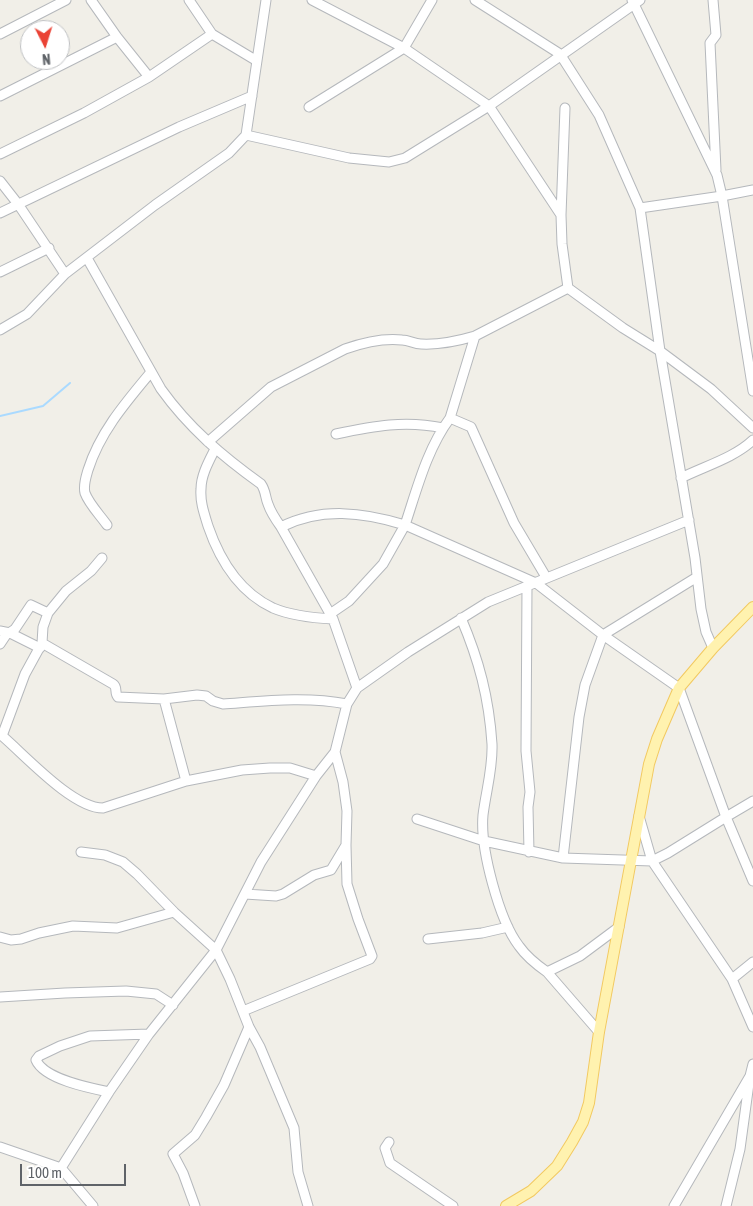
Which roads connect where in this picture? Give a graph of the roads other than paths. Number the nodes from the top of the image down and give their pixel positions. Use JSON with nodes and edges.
{"nodes":[{"id":1,"x":66,"y":0,"type":"edge"},
{"id":2,"x":91,"y":0,"type":"edge"},
{"id":3,"x":189,"y":0,"type":"edge"},
{"id":4,"x":266,"y":0,"type":"edge"},
{"id":5,"x":312,"y":0,"type":"edge"},
{"id":6,"x":432,"y":0,"type":"edge"},
{"id":7,"x":475,"y":0,"type":"edge"},
{"id":8,"x":713,"y":0,"type":"edge"},
{"id":9,"x":635,"y":1,"type":"edge"},
{"id":10,"x":0,"y":34,"type":"edge"},
{"id":11,"x":212,"y":34,"type":"junction"},
{"id":12,"x":117,"y":37,"type":"junction"},
{"id":13,"x":404,"y":48,"type":"junction"},
{"id":14,"x":560,"y":54,"type":"junction"},
{"id":15,"x":257,"y":61,"type":"junction"},
{"id":16,"x":149,"y":77,"type":"junction"},
{"id":17,"x":0,"y":96,"type":"edge"},
{"id":18,"x":252,"y":96,"type":"junction"},
{"id":19,"x":488,"y":106,"type":"junction"},
{"id":20,"x":309,"y":107,"type":"dead end"},
{"id":21,"x":565,"y":108,"type":"dead end"},
{"id":22,"x":246,"y":134,"type":"junction"},
{"id":23,"x":0,"y":154,"type":"edge"},
{"id":24,"x":717,"y":175,"type":"junction"},
{"id":25,"x":0,"y":181,"type":"edge"},
{"id":26,"x":753,"y":190,"type":"edge"},
{"id":27,"x":722,"y":196,"type":"junction"},
{"id":28,"x":18,"y":204,"type":"junction"},
{"id":29,"x":640,"y":208,"type":"junction"},
{"id":30,"x":0,"y":213,"type":"edge"},
{"id":31,"x":561,"y":215,"type":"junction"},
{"id":32,"x":49,"y":248,"type":"junction"},
{"id":33,"x":87,"y":258,"type":"junction"},
{"id":34,"x":0,"y":272,"type":"edge"},
{"id":35,"x":65,"y":274,"type":"junction"},
{"id":36,"x":568,"y":288,"type":"junction"},
{"id":37,"x":0,"y":330,"type":"edge"},
{"id":38,"x":475,"y":336,"type":"junction"},
{"id":39,"x":660,"y":351,"type":"junction"},
{"id":40,"x":151,"y":372,"type":"junction"},
{"id":41,"x":753,"y":391,"type":"edge"},
{"id":42,"x":450,"y":418,"type":"junction"},
{"id":43,"x":443,"y":428,"type":"junction"},
{"id":44,"x":753,"y":428,"type":"edge"},
{"id":45,"x":336,"y":434,"type":"dead end"},
{"id":46,"x":753,"y":440,"type":"edge"},
{"id":47,"x":212,"y":446,"type":"junction"},
{"id":48,"x":681,"y":478,"type":"junction"},
{"id":49,"x":689,"y":520,"type":"junction"},
{"id":50,"x":107,"y":525,"type":"dead end"},
{"id":51,"x":405,"y":525,"type":"junction"},
{"id":52,"x":281,"y":527,"type":"junction"},
{"id":53,"x":102,"y":558,"type":"dead end"},
{"id":54,"x":697,"y":577,"type":"junction"},
{"id":55,"x":546,"y":578,"type":"junction"},
{"id":56,"x":532,"y":584,"type":"junction"},
{"id":57,"x":753,"y":607,"type":"edge"},
{"id":58,"x":48,"y":613,"type":"junction"},
{"id":59,"x":332,"y":616,"type":"junction"},
{"id":60,"x":461,"y":618,"type":"junction"},
{"id":61,"x":0,"y":630,"type":"edge"},
{"id":62,"x":10,"y":633,"type":"junction"},
{"id":63,"x":603,"y":635,"type":"junction"},
{"id":64,"x":0,"y":644,"type":"edge"},
{"id":65,"x":41,"y":645,"type":"junction"},
{"id":66,"x":713,"y":648,"type":"junction"},
{"id":67,"x":357,"y":688,"type":"junction"},
{"id":68,"x":679,"y":688,"type":"junction"},
{"id":69,"x":164,"y":699,"type":"junction"},
{"id":70,"x":348,"y":704,"type":"junction"},
{"id":71,"x":1,"y":735,"type":"edge"},
{"id":72,"x":335,"y":752,"type":"junction"},
{"id":73,"x":316,"y":776,"type":"junction"},
{"id":74,"x":186,"y":781,"type":"junction"},
{"id":75,"x":753,"y":802,"type":"edge"},
{"id":76,"x":639,"y":816,"type":"junction"},
{"id":77,"x":726,"y":818,"type":"junction"},
{"id":78,"x":417,"y":819,"type":"dead end"},
{"id":79,"x":484,"y":841,"type":"junction"},
{"id":80,"x":346,"y":845,"type":"junction"},
{"id":81,"x":81,"y":852,"type":"dead end"},
{"id":82,"x":529,"y":852,"type":"junction"},
{"id":83,"x":563,"y":858,"type":"junction"},
{"id":84,"x":631,"y":860,"type":"junction"},
{"id":85,"x":652,"y":861,"type":"junction"},
{"id":86,"x":753,"y":881,"type":"edge"},
{"id":87,"x":245,"y":894,"type":"junction"},
{"id":88,"x":174,"y":912,"type":"junction"},
{"id":89,"x":508,"y":927,"type":"junction"},
{"id":90,"x":619,"y":927,"type":"junction"},
{"id":91,"x":0,"y":937,"type":"edge"},
{"id":92,"x":428,"y":939,"type":"dead end"},
{"id":93,"x":216,"y":950,"type":"junction"},
{"id":94,"x":753,"y":962,"type":"edge"},
{"id":95,"x":547,"y":972,"type":"junction"},
{"id":96,"x":732,"y":979,"type":"junction"},
{"id":97,"x":0,"y":997,"type":"edge"},
{"id":98,"x":173,"y":1005,"type":"junction"},
{"id":99,"x":243,"y":1011,"type":"junction"},
{"id":100,"x":249,"y":1027,"type":"junction"},
{"id":101,"x":753,"y":1027,"type":"edge"},
{"id":102,"x":599,"y":1032,"type":"junction"},
{"id":103,"x":149,"y":1034,"type":"junction"},
{"id":104,"x":753,"y":1064,"type":"edge"},
{"id":105,"x":750,"y":1076,"type":"junction"},
{"id":106,"x":109,"y":1092,"type":"junction"},
{"id":107,"x":389,"y":1142,"type":"dead end"},
{"id":108,"x":0,"y":1147,"type":"edge"},
{"id":109,"x":60,"y":1168,"type":"junction"},
{"id":110,"x":93,"y":1206,"type":"edge"},
{"id":111,"x":195,"y":1206,"type":"edge"},
{"id":112,"x":308,"y":1206,"type":"edge"},
{"id":113,"x":454,"y":1206,"type":"edge"},
{"id":114,"x":506,"y":1206,"type":"edge"},
{"id":115,"x":674,"y":1206,"type":"edge"},
{"id":116,"x":726,"y":1206,"type":"edge"}],
"edges":[{"from":1,"to":10,"type":"street"},
{"from":2,"to":12,"type":"street"},
{"from":3,"to":11,"type":"street"},
{"from":4,"to":15,"type":"street"},
{"from":5,"to":13,"type":"street"},
{"from":6,"to":13,"type":"street"},
{"from":7,"to":14,"type":"street"},
{"from":8,"to":24,"type":"street"},
{"from":9,"to":14,"type":"street"},
{"from":9,"to":24,"type":"street"},
{"from":11,"to":15,"type":"street"},
{"from":11,"to":16,"type":"street"},
{"from":12,"to":16,"type":"street"},
{"from":12,"to":17,"type":"street"},
{"from":13,"to":19,"type":"street"},
{"from":13,"to":20,"type":"street"},
{"from":14,"to":19,"type":"street"},
{"from":14,"to":29,"type":"street"},
{"from":15,"to":18,"type":"street"},
{"from":16,"to":23,"type":"street"},
{"from":18,"to":22,"type":"street"},
{"from":18,"to":28,"type":"street"},
{"from":19,"to":22,"type":"street"},
{"from":19,"to":31,"type":"street"},
{"from":21,"to":31,"type":"street"},
{"from":22,"to":33,"type":"street"},
{"from":24,"to":27,"type":"street"},
{"from":25,"to":28,"type":"street"},
{"from":26,"to":27,"type":"street"},
{"from":27,"to":29,"type":"street"},
{"from":27,"to":41,"type":"street"},
{"from":28,"to":30,"type":"street"},
{"from":28,"to":32,"type":"street"},
{"from":29,"to":39,"type":"street"},
{"from":31,"to":36,"type":"street"},
{"from":32,"to":34,"type":"street"},
{"from":32,"to":35,"type":"street"},
{"from":33,"to":35,"type":"street"},
{"from":33,"to":40,"type":"street"},
{"from":35,"to":37,"type":"street"},
{"from":36,"to":38,"type":"street"},
{"from":36,"to":39,"type":"street"},
{"from":38,"to":42,"type":"street"},
{"from":38,"to":47,"type":"street"},
{"from":39,"to":44,"type":"street"},
{"from":39,"to":48,"type":"street"},
{"from":40,"to":47,"type":"street"},
{"from":40,"to":50,"type":"street"},
{"from":42,"to":43,"type":"street"},
{"from":42,"to":55,"type":"street"},
{"from":43,"to":45,"type":"street"},
{"from":43,"to":51,"type":"street"},
{"from":46,"to":48,"type":"street"},
{"from":47,"to":52,"type":"street"},
{"from":47,"to":59,"type":"street"},
{"from":48,"to":49,"type":"street"},
{"from":49,"to":54,"type":"street"},
{"from":49,"to":55,"type":"street"},
{"from":51,"to":52,"type":"street"},
{"from":51,"to":56,"type":"street"},
{"from":51,"to":59,"type":"street"},
{"from":52,"to":59,"type":"street"},
{"from":53,"to":58,"type":"street"},
{"from":54,"to":63,"type":"street"},
{"from":54,"to":66,"type":"street"},
{"from":55,"to":56,"type":"street"},
{"from":56,"to":60,"type":"street"},
{"from":56,"to":63,"type":"street"},
{"from":56,"to":82,"type":"street"},
{"from":57,"to":66,"type":"main road"},
{"from":58,"to":62,"type":"street"},
{"from":58,"to":65,"type":"street"},
{"from":59,"to":67,"type":"street"},
{"from":60,"to":67,"type":"street"},
{"from":60,"to":79,"type":"street"},
{"from":61,"to":62,"type":"street"},
{"from":62,"to":64,"type":"street"},
{"from":62,"to":65,"type":"street"},
{"from":63,"to":68,"type":"street"},
{"from":63,"to":83,"type":"street"},
{"from":65,"to":69,"type":"street"},
{"from":65,"to":71,"type":"street"},
{"from":66,"to":68,"type":"main road"},
{"from":67,"to":70,"type":"street"},
{"from":68,"to":76,"type":"main road"},
{"from":68,"to":77,"type":"street"},
{"from":69,"to":70,"type":"street"},
{"from":69,"to":74,"type":"street"},
{"from":70,"to":72,"type":"street"},
{"from":71,"to":74,"type":"street"},
{"from":72,"to":73,"type":"street"},
{"from":72,"to":80,"type":"street"},
{"from":73,"to":74,"type":"street"},
{"from":73,"to":87,"type":"street"},
{"from":75,"to":77,"type":"street"},
{"from":76,"to":84,"type":"main road"},
{"from":76,"to":85,"type":"street"},
{"from":77,"to":85,"type":"street"},
{"from":77,"to":86,"type":"street"},
{"from":78,"to":79,"type":"street"},
{"from":79,"to":82,"type":"street"},
{"from":79,"to":89,"type":"street"},
{"from":80,"to":87,"type":"street"},
{"from":80,"to":99,"type":"street"},
{"from":81,"to":88,"type":"street"},
{"from":82,"to":83,"type":"street"},
{"from":83,"to":84,"type":"street"},
{"from":84,"to":85,"type":"street"},
{"from":84,"to":90,"type":"main road"},
{"from":85,"to":96,"type":"street"},
{"from":87,"to":93,"type":"street"},
{"from":88,"to":91,"type":"street"},
{"from":88,"to":93,"type":"street"},
{"from":89,"to":92,"type":"street"},
{"from":89,"to":95,"type":"street"},
{"from":90,"to":95,"type":"street"},
{"from":90,"to":102,"type":"main road"},
{"from":93,"to":98,"type":"street"},
{"from":93,"to":99,"type":"street"},
{"from":94,"to":96,"type":"street"},
{"from":95,"to":102,"type":"street"},
{"from":96,"to":101,"type":"street"},
{"from":97,"to":98,"type":"street"},
{"from":98,"to":103,"type":"street"},
{"from":99,"to":100,"type":"street"},
{"from":100,"to":111,"type":"street"},
{"from":100,"to":112,"type":"street"},
{"from":102,"to":114,"type":"main road"},
{"from":103,"to":106,"type":"street"},
{"from":103,"to":106,"type":"street"},
{"from":104,"to":105,"type":"street"},
{"from":105,"to":115,"type":"street"},
{"from":105,"to":116,"type":"street"},
{"from":106,"to":109,"type":"street"},
{"from":107,"to":113,"type":"street"},
{"from":108,"to":109,"type":"street"},
{"from":109,"to":110,"type":"street"}]}
